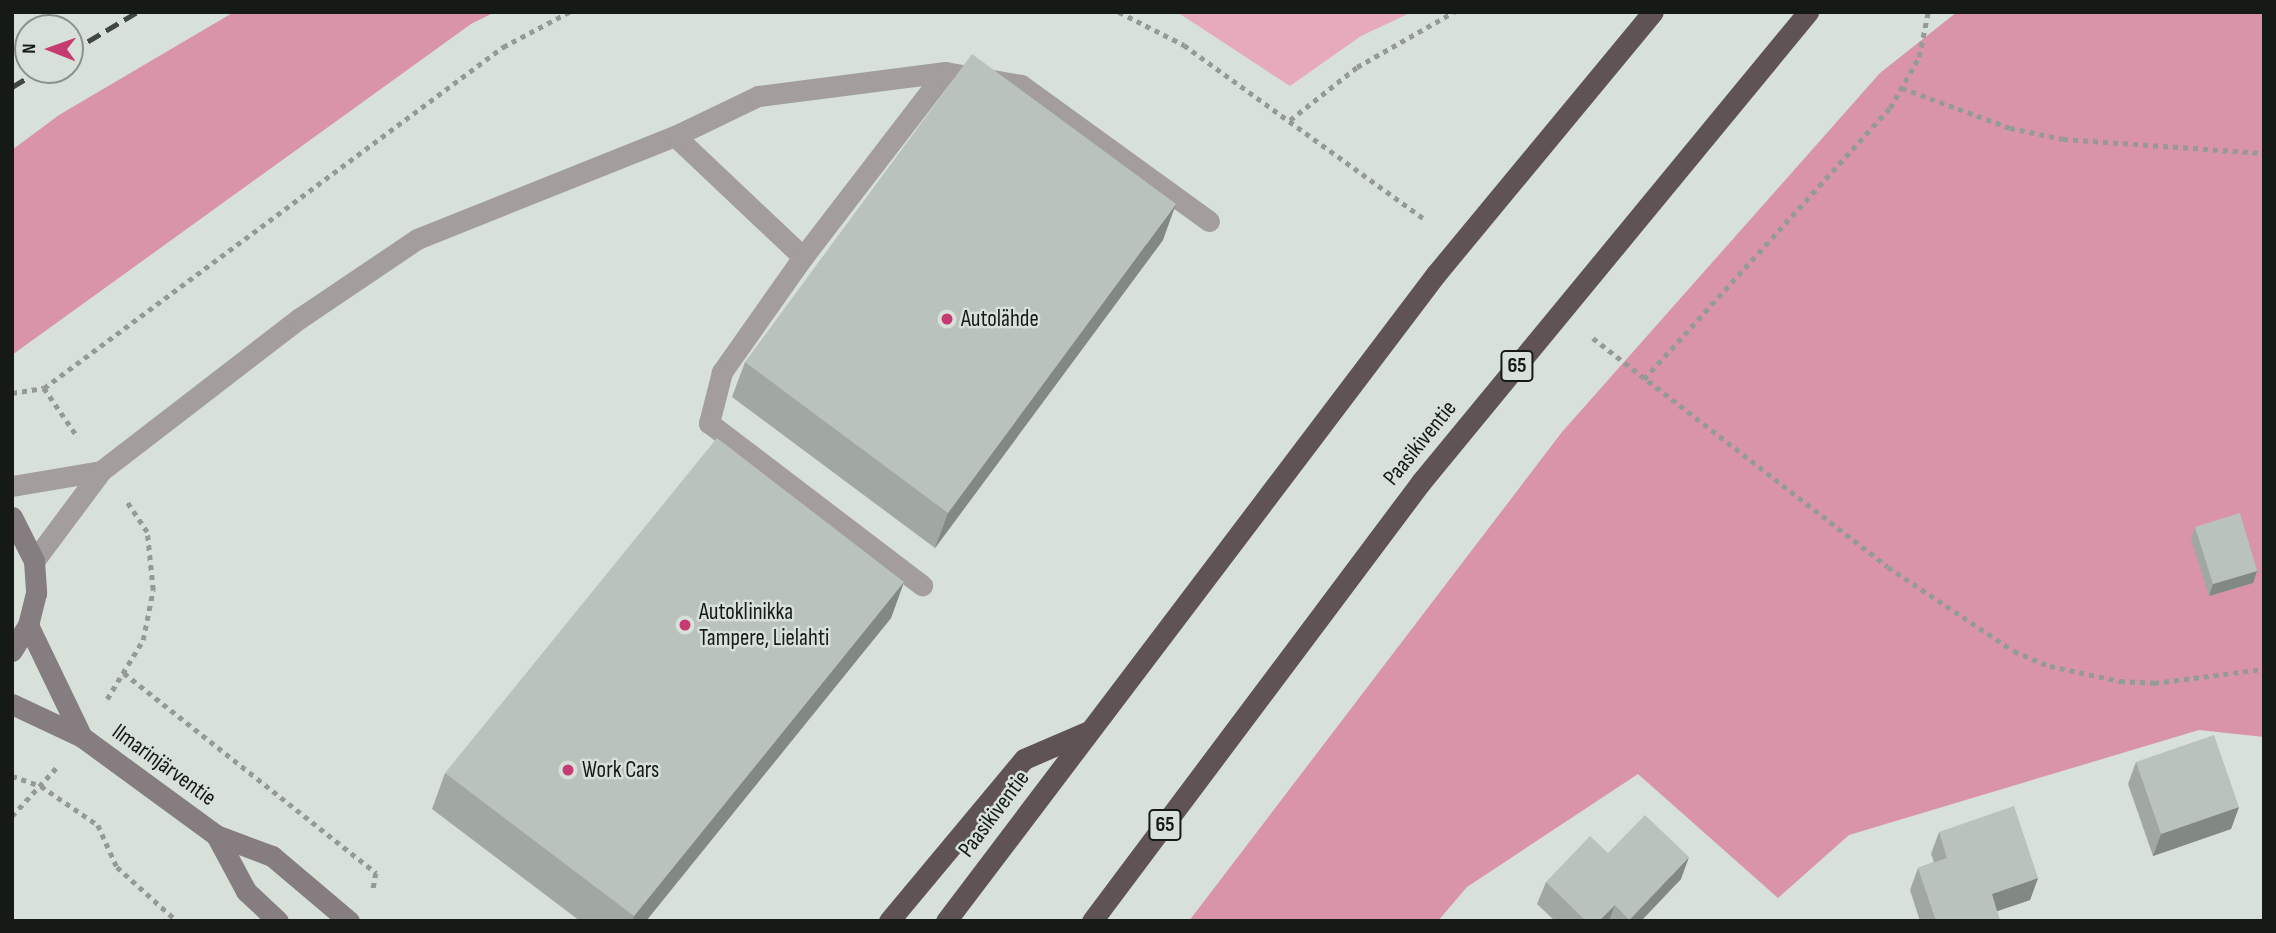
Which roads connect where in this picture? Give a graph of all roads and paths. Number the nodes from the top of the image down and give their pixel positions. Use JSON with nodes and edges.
{"nodes":[{"id":1,"x":569,"y":12,"type":"edge"},
{"id":2,"x":1119,"y":12,"type":"edge"},
{"id":3,"x":1454,"y":12,"type":"edge"},
{"id":4,"x":1654,"y":12,"type":"edge"},
{"id":5,"x":1808,"y":12,"type":"edge"},
{"id":6,"x":1928,"y":12,"type":"edge"},
{"id":7,"x":945,"y":72,"type":"junction"},
{"id":8,"x":1902,"y":88,"type":"junction"},
{"id":9,"x":1290,"y":120,"type":"junction"},
{"id":10,"x":675,"y":136,"type":"junction"},
{"id":11,"x":2264,"y":153,"type":"edge"},
{"id":12,"x":1426,"y":220,"type":"dead end"},
{"id":13,"x":1209,"y":221,"type":"dead end"},
{"id":14,"x":803,"y":257,"type":"junction"},
{"id":15,"x":1593,"y":338,"type":"dead end"},
{"id":16,"x":1644,"y":379,"type":"junction"},
{"id":17,"x":44,"y":388,"type":"junction"},
{"id":18,"x":12,"y":393,"type":"edge"},
{"id":19,"x":101,"y":471,"type":"junction"},
{"id":20,"x":12,"y":486,"type":"edge"},
{"id":21,"x":12,"y":517,"type":"edge"},
{"id":22,"x":34,"y":561,"type":"junction"},
{"id":23,"x":922,"y":585,"type":"dead end"},
{"id":24,"x":28,"y":625,"type":"junction"},
{"id":25,"x":12,"y":651,"type":"edge"},
{"id":26,"x":2264,"y":668,"type":"edge"},
{"id":27,"x":12,"y":704,"type":"edge"},
{"id":28,"x":1091,"y":730,"type":"junction"},
{"id":29,"x":82,"y":737,"type":"junction"},
{"id":30,"x":12,"y":776,"type":"edge"},
{"id":31,"x":41,"y":786,"type":"junction"},
{"id":32,"x":12,"y":817,"type":"edge"},
{"id":33,"x":216,"y":835,"type":"junction"},
{"id":34,"x":372,"y":897,"type":"dead end"},
{"id":35,"x":177,"y":921,"type":"edge"},
{"id":36,"x":278,"y":921,"type":"edge"},
{"id":37,"x":349,"y":921,"type":"edge"},
{"id":38,"x":889,"y":921,"type":"edge"},
{"id":39,"x":946,"y":921,"type":"edge"},
{"id":40,"x":1092,"y":921,"type":"edge"}],
"edges":[{"from":1,"to":17,"type":"path"},
{"from":2,"to":9,"type":"path"},
{"from":3,"to":9,"type":"path"},
{"from":4,"to":28,"type":"highway","name":"Paasikiventie"},
{"from":5,"to":40,"type":"highway","name":"Paasikiventie","number":"65"},
{"from":6,"to":8,"type":"path"},
{"from":7,"to":10,"type":"lane"},
{"from":7,"to":13,"type":"lane"},
{"from":7,"to":14,"type":"lane"},
{"from":8,"to":11,"type":"path"},
{"from":8,"to":16,"type":"path"},
{"from":9,"to":12,"type":"path"},
{"from":10,"to":14,"type":"lane"},
{"from":10,"to":19,"type":"lane"},
{"from":14,"to":23,"type":"lane"},
{"from":15,"to":16,"type":"path"},
{"from":16,"to":26,"type":"path"},
{"from":17,"to":18,"type":"path"},
{"from":17,"to":19,"type":"path"},
{"from":19,"to":20,"type":"lane"},
{"from":19,"to":22,"type":"lane"},
{"from":19,"to":34,"type":"path"},
{"from":21,"to":22,"type":"main road"},
{"from":22,"to":24,"type":"main road"},
{"from":24,"to":25,"type":"main road"},
{"from":24,"to":29,"type":"main road","name":"Ilmarinjärventie"},
{"from":27,"to":29,"type":"main road","name":"Ilmarinjärventie"},
{"from":28,"to":38,"type":"highway"},
{"from":28,"to":39,"type":"highway","name":"Paasikiventie"},
{"from":29,"to":33,"type":"main road","name":"Ilmarinjärventie"},
{"from":30,"to":31,"type":"path"},
{"from":31,"to":32,"type":"path"},
{"from":31,"to":35,"type":"path"},
{"from":33,"to":36,"type":"main road","name":"Ilmarinjärventie"},
{"from":33,"to":37,"type":"main road","name":"Ilmarinjärventie"}]}
